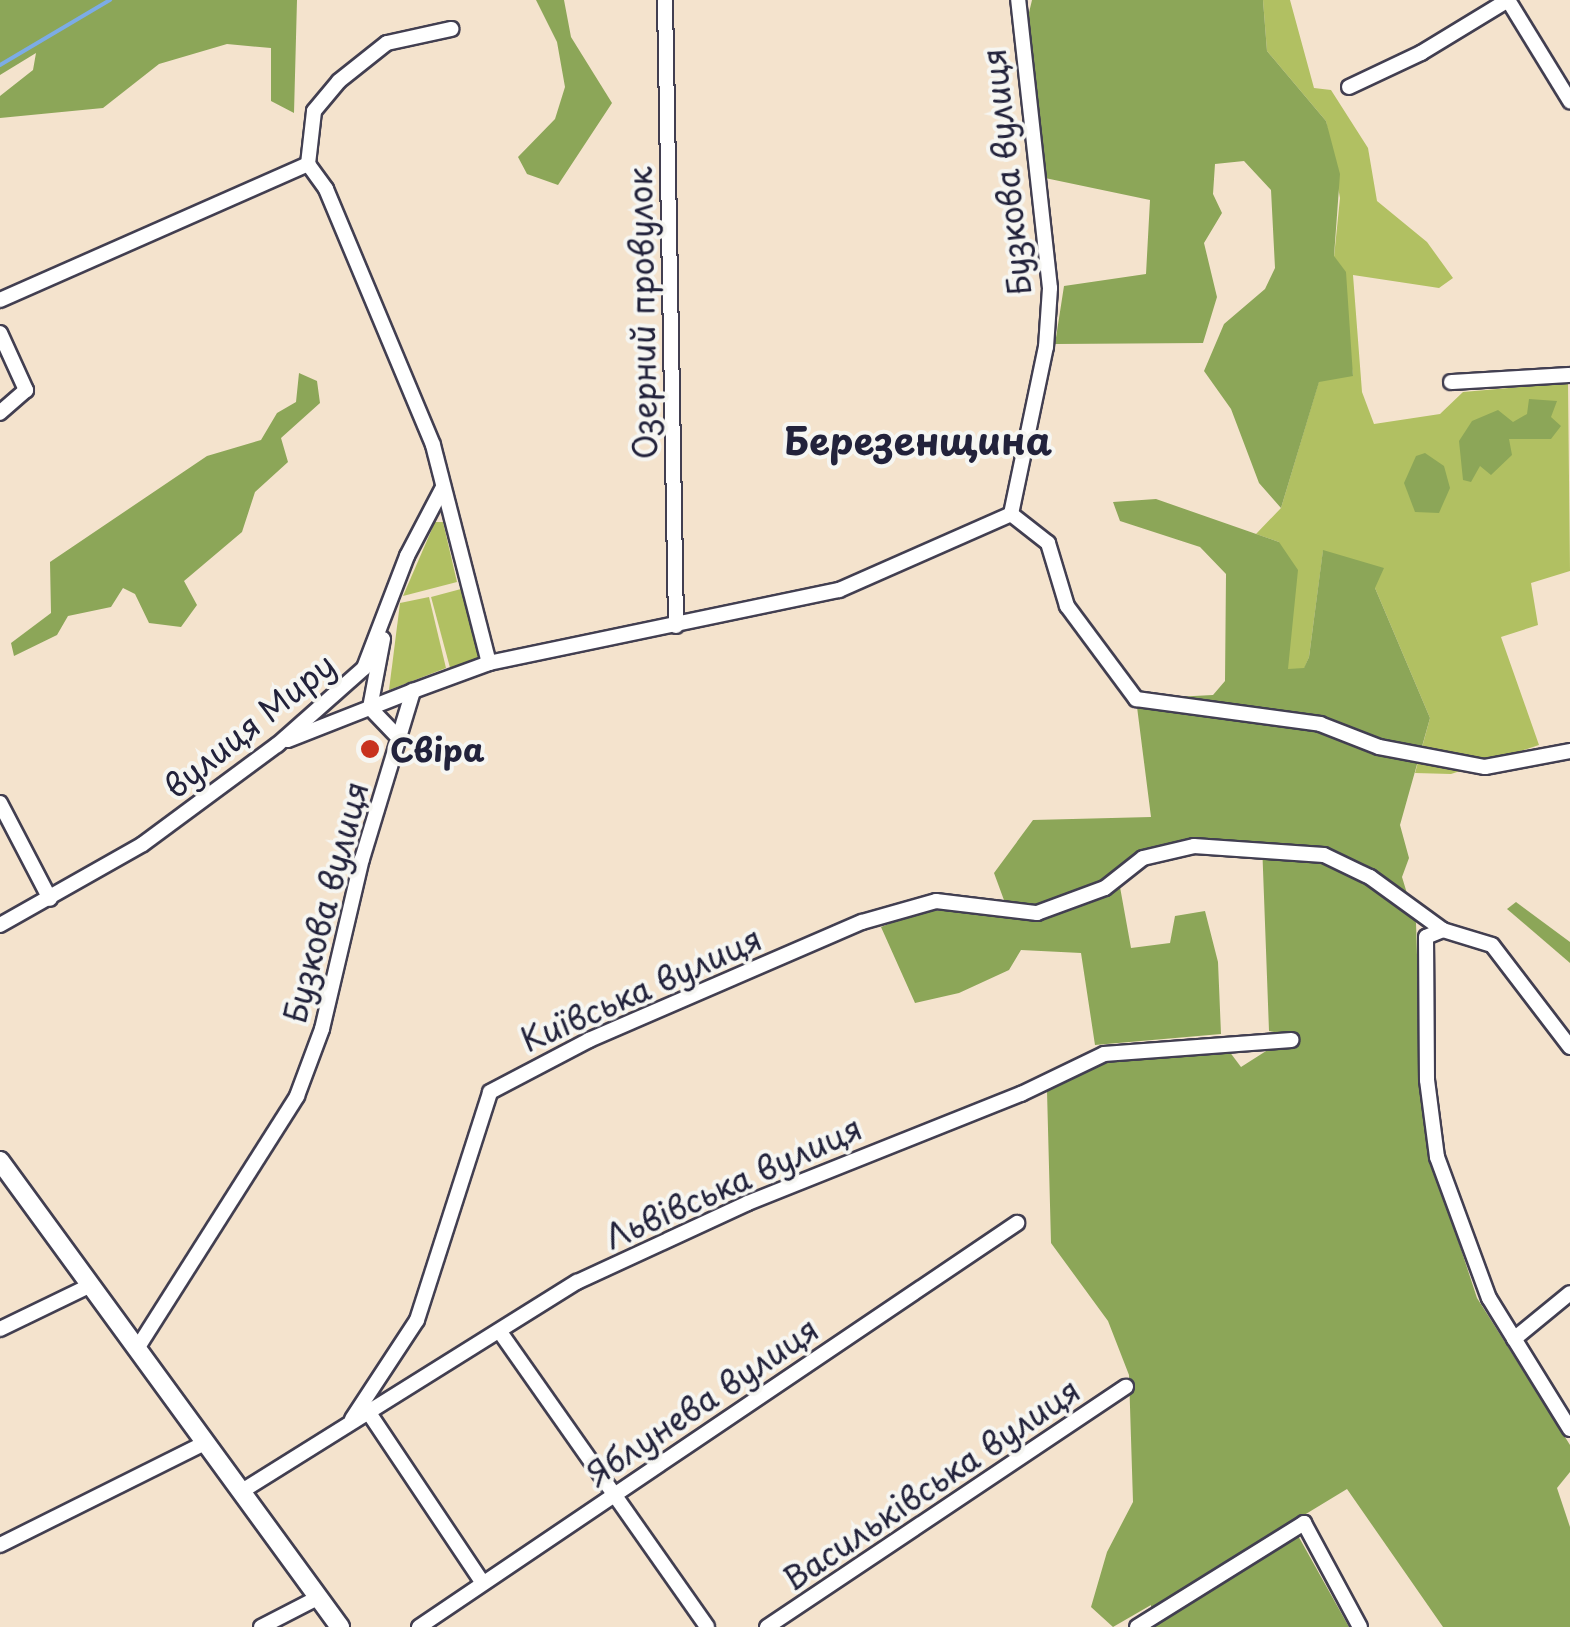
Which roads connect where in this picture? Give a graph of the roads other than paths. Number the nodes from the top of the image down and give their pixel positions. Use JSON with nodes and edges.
{"nodes":[{"id":1,"x":665,"y":0,"type":"edge"},
{"id":2,"x":1018,"y":0,"type":"edge"},
{"id":3,"x":1508,"y":0,"type":"edge"},
{"id":4,"x":451,"y":28,"type":"dead end"},
{"id":5,"x":1349,"y":86,"type":"dead end"},
{"id":6,"x":1570,"y":101,"type":"edge"},
{"id":7,"x":308,"y":164,"type":"junction"},
{"id":8,"x":0,"y":300,"type":"edge"},
{"id":9,"x":0,"y":333,"type":"edge"},
{"id":10,"x":1570,"y":375,"type":"edge"},
{"id":11,"x":1451,"y":382,"type":"dead end"},
{"id":12,"x":0,"y":413,"type":"edge"},
{"id":13,"x":442,"y":489,"type":"junction"},
{"id":14,"x":1010,"y":514,"type":"junction"},
{"id":15,"x":386,"y":624,"type":"junction"},
{"id":16,"x":676,"y":626,"type":"junction"},
{"id":17,"x":489,"y":663,"type":"junction"},
{"id":18,"x":413,"y":691,"type":"junction"},
{"id":19,"x":370,"y":708,"type":"junction"},
{"id":20,"x":398,"y":738,"type":"junction"},
{"id":21,"x":277,"y":745,"type":"junction"},
{"id":22,"x":1570,"y":751,"type":"edge"},
{"id":23,"x":0,"y":803,"type":"edge"},
{"id":24,"x":50,"y":899,"type":"junction"},
{"id":25,"x":0,"y":924,"type":"edge"},
{"id":26,"x":1443,"y":930,"type":"junction"},
{"id":27,"x":1290,"y":1040,"type":"dead end"},
{"id":28,"x":1570,"y":1047,"type":"edge"},
{"id":29,"x":0,"y":1161,"type":"edge"},
{"id":30,"x":1017,"y":1224,"type":"dead end"},
{"id":31,"x":91,"y":1285,"type":"junction"},
{"id":32,"x":1570,"y":1293,"type":"edge"},
{"id":33,"x":0,"y":1329,"type":"edge"},
{"id":34,"x":500,"y":1332,"type":"junction"},
{"id":35,"x":1514,"y":1339,"type":"junction"},
{"id":36,"x":138,"y":1347,"type":"junction"},
{"id":37,"x":1126,"y":1386,"type":"dead end"},
{"id":38,"x":367,"y":1410,"type":"junction"},
{"id":39,"x":352,"y":1419,"type":"junction"},
{"id":40,"x":1570,"y":1429,"type":"edge"},
{"id":41,"x":205,"y":1443,"type":"junction"},
{"id":42,"x":242,"y":1491,"type":"junction"},
{"id":43,"x":611,"y":1495,"type":"junction"},
{"id":44,"x":0,"y":1545,"type":"edge"},
{"id":45,"x":484,"y":1583,"type":"junction"},
{"id":46,"x":318,"y":1596,"type":"junction"},
{"id":47,"x":261,"y":1627,"type":"edge"},
{"id":48,"x":340,"y":1627,"type":"edge"},
{"id":49,"x":420,"y":1627,"type":"edge"},
{"id":50,"x":708,"y":1627,"type":"edge"},
{"id":51,"x":767,"y":1627,"type":"edge"},
{"id":52,"x":1137,"y":1627,"type":"edge"},
{"id":53,"x":1360,"y":1627,"type":"edge"}],
"edges":[{"from":1,"to":16,"type":"street","name":"Озерний провулок"},
{"from":2,"to":14,"type":"street","name":"Бузкова вулиця"},
{"from":3,"to":5,"type":"street"},
{"from":3,"to":6,"type":"street"},
{"from":4,"to":7,"type":"street"},
{"from":7,"to":8,"type":"street"},
{"from":7,"to":13,"type":"street"},
{"from":9,"to":12,"type":"street"},
{"from":10,"to":11,"type":"street"},
{"from":13,"to":15,"type":"street","name":"вулиця Миру"},
{"from":13,"to":17,"type":"street"},
{"from":14,"to":16,"type":"street"},
{"from":14,"to":22,"type":"street"},
{"from":15,"to":19,"type":"street"},
{"from":15,"to":21,"type":"street","name":"вулиця Миру"},
{"from":16,"to":17,"type":"street"},
{"from":17,"to":18,"type":"street"},
{"from":18,"to":19,"type":"street"},
{"from":18,"to":20,"type":"street","name":"Бузкова вулиця"},
{"from":19,"to":20,"type":"street"},
{"from":19,"to":21,"type":"street"},
{"from":20,"to":36,"type":"street","name":"Бузкова вулиця"},
{"from":21,"to":24,"type":"street","name":"вулиця Миру"},
{"from":23,"to":24,"type":"street"},
{"from":24,"to":25,"type":"street","name":"вулиця Миру"},
{"from":26,"to":28,"type":"street","name":"Київська вулиця"},
{"from":26,"to":35,"type":"street"},
{"from":26,"to":39,"type":"street","name":"Київська вулиця"},
{"from":27,"to":34,"type":"street","name":"Львівська вулиця"},
{"from":29,"to":31,"type":"street"},
{"from":30,"to":43,"type":"street","name":"Яблунева вулиця"},
{"from":31,"to":33,"type":"street"},
{"from":31,"to":36,"type":"street"},
{"from":32,"to":35,"type":"street"},
{"from":34,"to":38,"type":"street","name":"Львівська вулиця"},
{"from":34,"to":43,"type":"street"},
{"from":35,"to":40,"type":"street"},
{"from":36,"to":41,"type":"street"},
{"from":37,"to":51,"type":"street","name":"Васильківська вулиця"},
{"from":38,"to":39,"type":"street","name":"Львівська вулиця"},
{"from":38,"to":45,"type":"street"},
{"from":39,"to":42,"type":"street","name":"Львівська вулиця"},
{"from":41,"to":42,"type":"street"},
{"from":41,"to":44,"type":"street"},
{"from":42,"to":46,"type":"street"},
{"from":43,"to":45,"type":"street","name":"Яблунева вулиця"},
{"from":43,"to":50,"type":"street"},
{"from":45,"to":49,"type":"street","name":"Яблунева вулиця"},
{"from":46,"to":47,"type":"street"},
{"from":46,"to":48,"type":"street"},
{"from":52,"to":53,"type":"street"}]}
